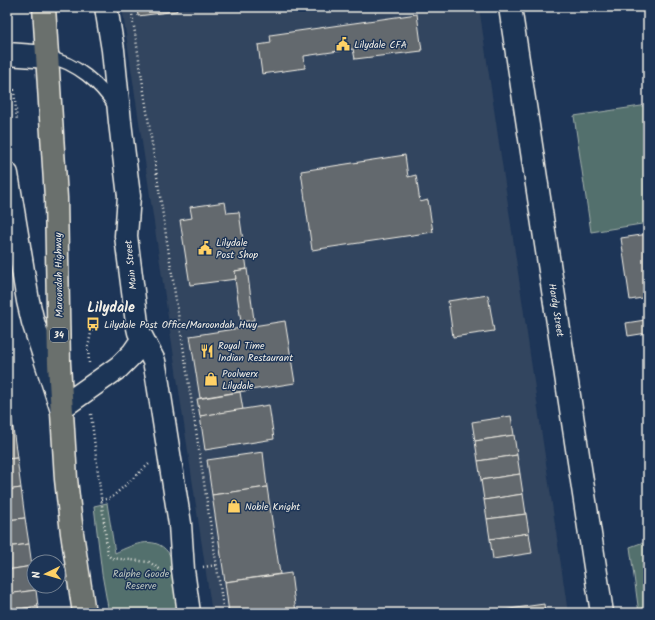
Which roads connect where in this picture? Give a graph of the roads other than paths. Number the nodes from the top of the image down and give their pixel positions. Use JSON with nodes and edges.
{"nodes":[{"id":1,"x":44,"y":7,"type":"edge"},
{"id":2,"x":106,"y":7,"type":"edge"},
{"id":3,"x":510,"y":7,"type":"edge"},
{"id":4,"x":7,"y":54,"type":"edge"},
{"id":5,"x":48,"y":57,"type":"junction"},
{"id":6,"x":120,"y":122,"type":"junction"},
{"id":7,"x":7,"y":174,"type":"edge"},
{"id":8,"x":142,"y":340,"type":"junction"},
{"id":9,"x":61,"y":408,"type":"junction"},
{"id":10,"x":84,"y":613,"type":"edge"},
{"id":11,"x":189,"y":613,"type":"edge"},
{"id":12,"x":602,"y":613,"type":"edge"}],
"edges":[{"from":1,"to":5,"type":"highway","name":"Maroondah Highway","number":"34"},
{"from":2,"to":6,"type":"street","name":"Main Street"},
{"from":3,"to":12,"type":"street","name":"Hardy Street"},
{"from":4,"to":5,"type":"street"},
{"from":5,"to":6,"type":"lane"},
{"from":5,"to":9,"type":"highway","name":"Maroondah Highway","number":"34"},
{"from":6,"to":8,"type":"street","name":"Main Street"},
{"from":7,"to":9,"type":"street"},
{"from":8,"to":9,"type":"street"},
{"from":8,"to":11,"type":"street","name":"Main Street"},
{"from":9,"to":10,"type":"highway","name":"Maroondah Highway","number":"34"}]}
